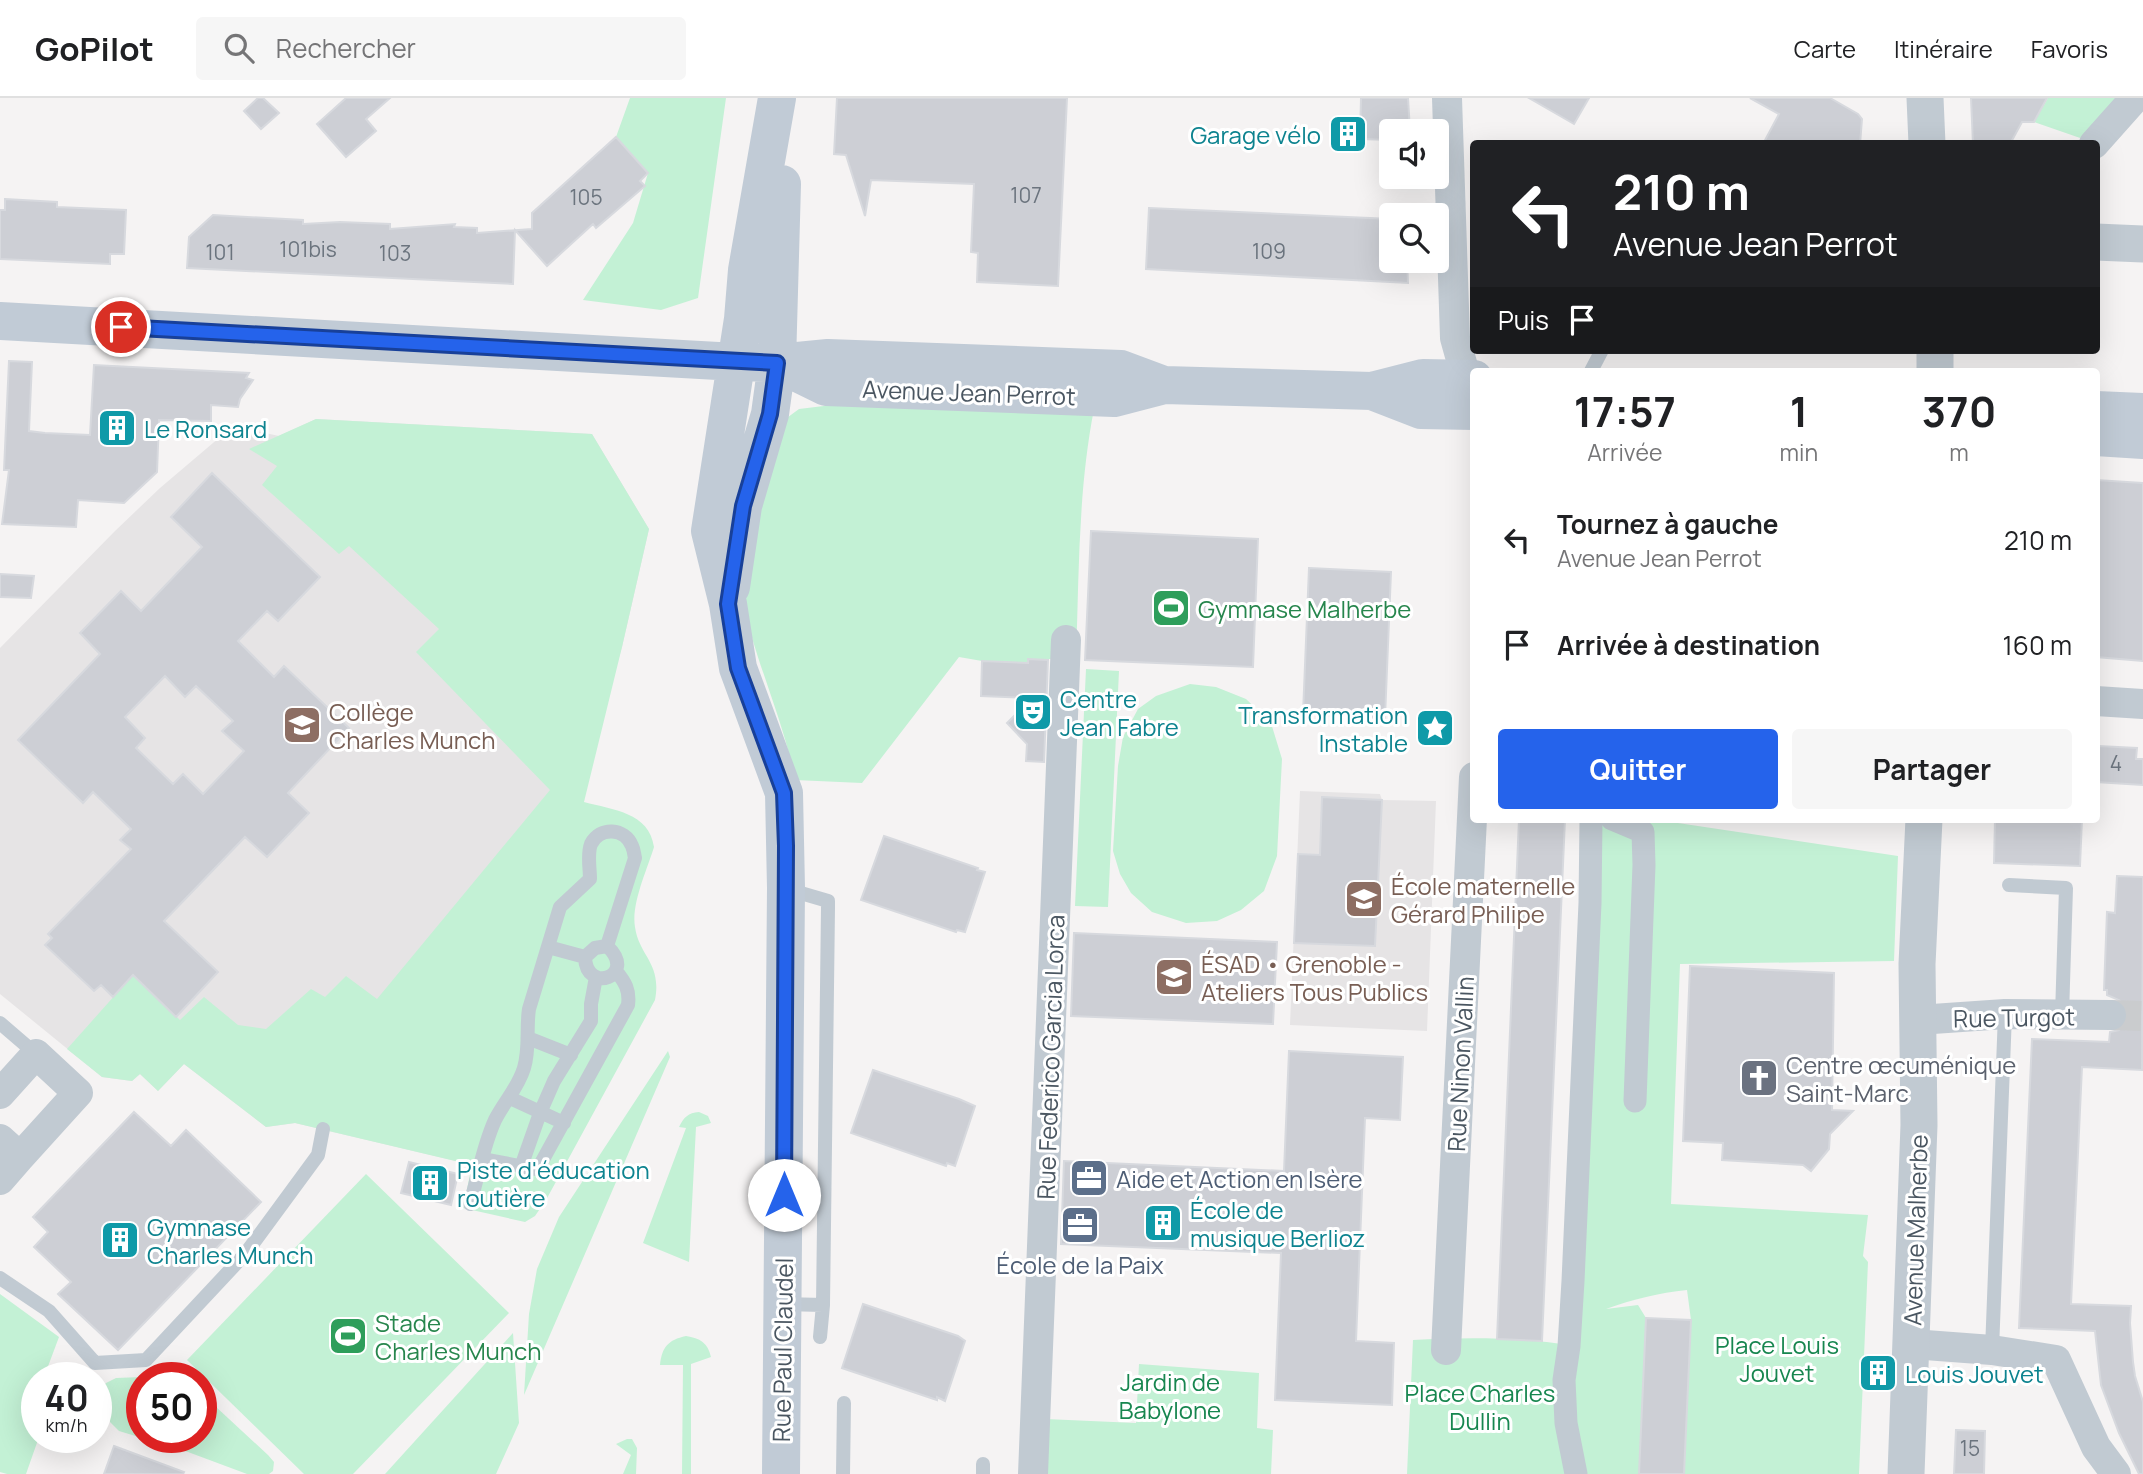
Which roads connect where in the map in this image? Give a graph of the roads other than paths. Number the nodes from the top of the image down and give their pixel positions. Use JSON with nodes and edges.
{"nodes":[{"id":1,"x":777,"y":98,"type":"edge"},
{"id":2,"x":785,"y":98,"type":"edge"},
{"id":3,"x":1447,"y":98,"type":"edge"},
{"id":4,"x":1925,"y":98,"type":"edge"},
{"id":5,"x":2135,"y":98,"type":"edge"},
{"id":6,"x":1927,"y":140,"type":"edge"},
{"id":7,"x":2098,"y":140,"type":"edge"},
{"id":8,"x":0,"y":321,"type":"edge"},
{"id":9,"x":736,"y":362,"type":"junction"},
{"id":10,"x":777,"y":363,"type":"junction"},
{"id":11,"x":1470,"y":387,"type":"edge"},
{"id":12,"x":1470,"y":394,"type":"edge"},
{"id":13,"x":2100,"y":410,"type":"edge"},
{"id":14,"x":2143,"y":412,"type":"edge"},
{"id":15,"x":2100,"y":437,"type":"edge"},
{"id":16,"x":2143,"y":440,"type":"edge"},
{"id":17,"x":728,"y":604,"type":"junction"},
{"id":18,"x":1066,"y":640,"type":"dead end"},
{"id":19,"x":2100,"y":701,"type":"edge"},
{"id":20,"x":2143,"y":704,"type":"edge"},
{"id":21,"x":1472,"y":823,"type":"edge"},
{"id":22,"x":1591,"y":823,"type":"edge"},
{"id":23,"x":1622,"y":823,"type":"edge"},
{"id":24,"x":1924,"y":823,"type":"edge"},
{"id":25,"x":2009,"y":885,"type":"dead end"},
{"id":26,"x":786,"y":888,"type":"junction"},
{"id":27,"x":607,"y":946,"type":"junction"},
{"id":28,"x":548,"y":947,"type":"junction"},
{"id":29,"x":585,"y":957,"type":"junction"},
{"id":30,"x":615,"y":971,"type":"junction"},
{"id":31,"x":596,"y":977,"type":"junction"},
{"id":32,"x":2005,"y":1014,"type":"junction"},
{"id":33,"x":2062,"y":1015,"type":"junction"},
{"id":34,"x":2111,"y":1015,"type":"tunnel mouth"},
{"id":35,"x":1918,"y":1020,"type":"junction"},
{"id":36,"x":591,"y":1021,"type":"junction"},
{"id":37,"x":0,"y":1023,"type":"edge"},
{"id":38,"x":614,"y":1031,"type":"junction"},
{"id":39,"x":528,"y":1038,"type":"junction"},
{"id":40,"x":36,"y":1054,"type":"junction"},
{"id":41,"x":571,"y":1055,"type":"junction"},
{"id":42,"x":0,"y":1094,"type":"edge"},
{"id":43,"x":510,"y":1098,"type":"junction"},
{"id":44,"x":1635,"y":1101,"type":"dead end"},
{"id":45,"x":540,"y":1113,"type":"junction"},
{"id":46,"x":564,"y":1123,"type":"junction"},
{"id":47,"x":323,"y":1129,"type":"dead end"},
{"id":48,"x":10,"y":1148,"type":"edge"},
{"id":49,"x":483,"y":1159,"type":"junction"},
{"id":50,"x":521,"y":1167,"type":"junction"},
{"id":51,"x":0,"y":1180,"type":"edge"},
{"id":52,"x":470,"y":1204,"type":"dead end"},
{"id":53,"x":0,"y":1278,"type":"edge"},
{"id":54,"x":783,"y":1304,"type":"junction"},
{"id":55,"x":823,"y":1305,"type":"junction"},
{"id":56,"x":820,"y":1337,"type":"dead end"},
{"id":57,"x":1912,"y":1344,"type":"junction"},
{"id":58,"x":1446,"y":1350,"type":"dead end"},
{"id":59,"x":1992,"y":1350,"type":"junction"},
{"id":60,"x":844,"y":1403,"type":"dead end"},
{"id":61,"x":781,"y":1474,"type":"edge"},
{"id":62,"x":843,"y":1474,"type":"edge"},
{"id":63,"x":1033,"y":1474,"type":"edge"},
{"id":64,"x":1576,"y":1474,"type":"edge"},
{"id":65,"x":1906,"y":1474,"type":"edge"},
{"id":66,"x":2116,"y":1474,"type":"edge"}],
"edges":[{"from":1,"to":9,"type":"main road","name":"Rue Paul Claudel"},
{"from":2,"to":10,"type":"main road","name":"Rue Paul Claudel"},
{"from":3,"to":11,"type":"street"},
{"from":4,"to":6,"type":"street"},
{"from":5,"to":7,"type":"street"},
{"from":8,"to":9,"type":"main road","name":"Avenue Jean Perrot"},
{"from":9,"to":10,"type":"main road","name":"Avenue Jean Perrot"},
{"from":9,"to":17,"type":"main road","name":"Rue Paul Claudel"},
{"from":10,"to":12,"type":"main road","name":"Avenue Jean Perrot"},
{"from":10,"to":17,"type":"main road","name":"Rue Paul Claudel"},
{"from":13,"to":14,"type":"main road"},
{"from":15,"to":16,"type":"main road"},
{"from":17,"to":26,"type":"main road","name":"Rue Paul Claudel"},
{"from":18,"to":63,"type":"street","name":"Rue Federico Garcia Lorca"},
{"from":19,"to":20,"type":"street"},
{"from":21,"to":58,"type":"street","name":"Rue Ninon Vallin"},
{"from":22,"to":64,"type":"street"},
{"from":23,"to":44,"type":"street"},
{"from":24,"to":35,"type":"street","name":"Avenue Malherbe"},
{"from":25,"to":33,"type":"lane"},
{"from":26,"to":54,"type":"main road","name":"Rue Paul Claudel"},
{"from":26,"to":55,"type":"lane"},
{"from":27,"to":28,"type":"lane"},
{"from":27,"to":29,"type":"lane"},
{"from":27,"to":30,"type":"lane"},
{"from":28,"to":29,"type":"lane"},
{"from":28,"to":39,"type":"lane"},
{"from":29,"to":31,"type":"lane"},
{"from":30,"to":31,"type":"lane"},
{"from":30,"to":38,"type":"lane"},
{"from":31,"to":36,"type":"lane"},
{"from":32,"to":33,"type":"street","name":"Rue Turgot"},
{"from":32,"to":35,"type":"street","name":"Rue Turgot"},
{"from":32,"to":59,"type":"lane"},
{"from":33,"to":34,"type":"street","name":"Rue Turgot"},
{"from":35,"to":57,"type":"street","name":"Avenue Malherbe"},
{"from":36,"to":38,"type":"lane"},
{"from":36,"to":41,"type":"lane"},
{"from":37,"to":40,"type":"lane"},
{"from":38,"to":46,"type":"lane"},
{"from":39,"to":41,"type":"lane"},
{"from":39,"to":43,"type":"lane"},
{"from":40,"to":42,"type":"street"},
{"from":40,"to":48,"type":"street"},
{"from":41,"to":45,"type":"lane"},
{"from":43,"to":45,"type":"lane"},
{"from":43,"to":49,"type":"lane"},
{"from":45,"to":46,"type":"lane"},
{"from":45,"to":50,"type":"lane"},
{"from":46,"to":50,"type":"lane"},
{"from":47,"to":53,"type":"lane"},
{"from":48,"to":51,"type":"street"},
{"from":49,"to":50,"type":"lane"},
{"from":49,"to":52,"type":"lane"},
{"from":54,"to":55,"type":"lane"},
{"from":54,"to":61,"type":"main road","name":"Rue Paul Claudel"},
{"from":55,"to":56,"type":"lane"},
{"from":57,"to":59,"type":"street"},
{"from":57,"to":65,"type":"street","name":"Avenue Malherbe"},
{"from":59,"to":66,"type":"street"},
{"from":60,"to":62,"type":"lane"}]}
